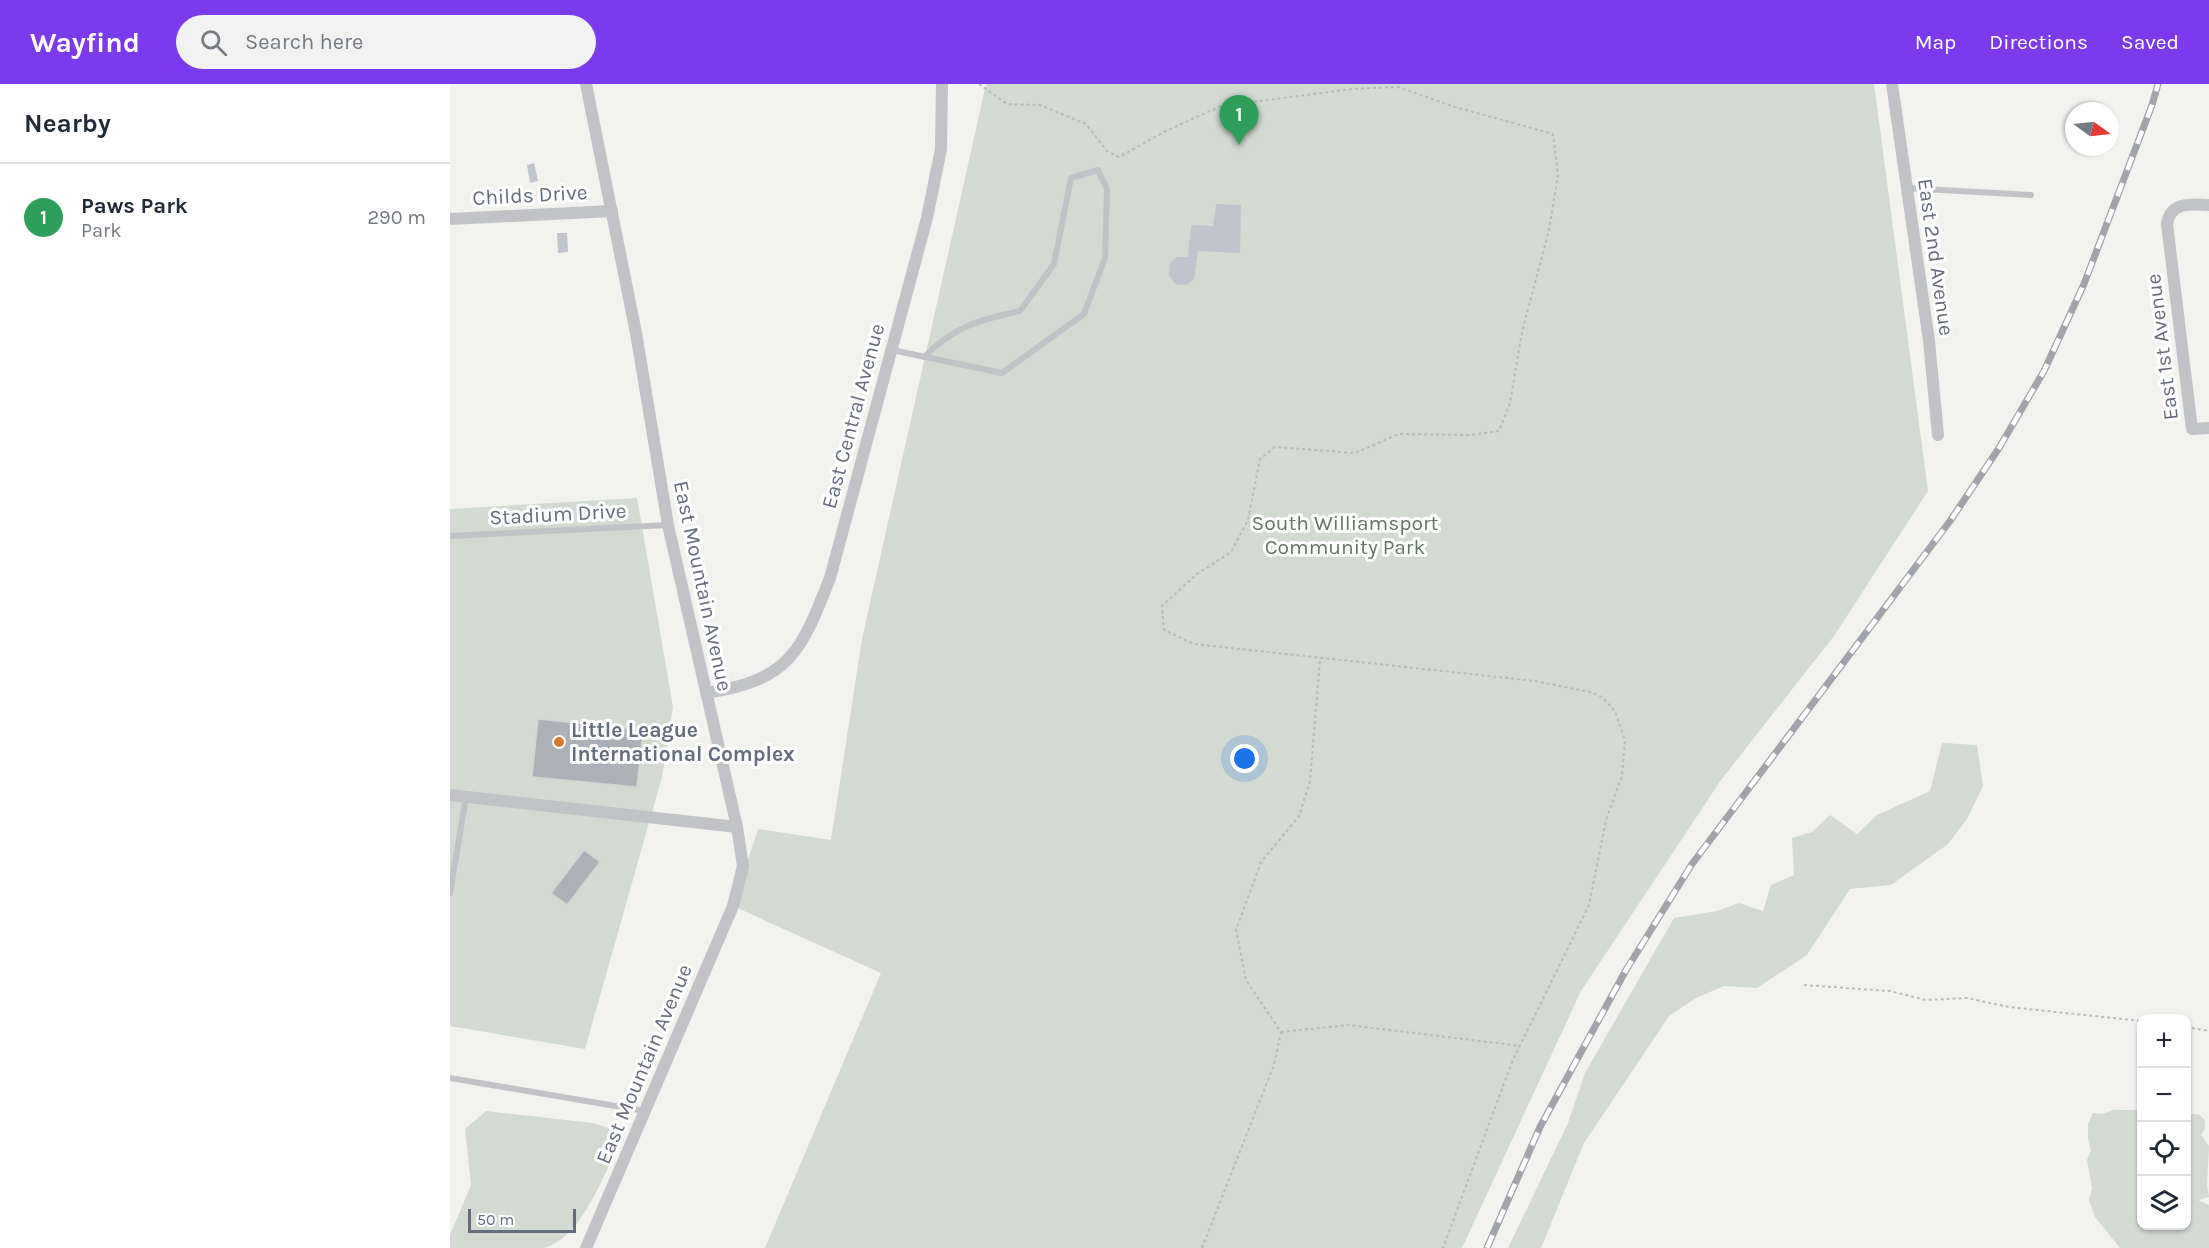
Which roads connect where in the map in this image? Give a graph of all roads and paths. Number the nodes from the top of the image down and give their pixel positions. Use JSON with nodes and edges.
{"nodes":[{"id":1,"x":586,"y":84,"type":"edge"},
{"id":2,"x":942,"y":84,"type":"edge"},
{"id":3,"x":979,"y":84,"type":"edge"},
{"id":4,"x":1892,"y":84,"type":"edge"},
{"id":5,"x":1906,"y":188,"type":"junction"},
{"id":6,"x":2031,"y":195,"type":"dead end"},
{"id":7,"x":2209,"y":205,"type":"edge"},
{"id":8,"x":612,"y":211,"type":"junction"},
{"id":9,"x":450,"y":219,"type":"edge"},
{"id":10,"x":891,"y":350,"type":"junction"},
{"id":11,"x":924,"y":357,"type":"junction"},
{"id":12,"x":2209,"y":428,"type":"edge"},
{"id":13,"x":1938,"y":435,"type":"dead end"},
{"id":14,"x":668,"y":525,"type":"junction"},
{"id":15,"x":450,"y":536,"type":"edge"},
{"id":16,"x":1320,"y":660,"type":"junction"},
{"id":17,"x":706,"y":693,"type":"junction"},
{"id":18,"x":450,"y":795,"type":"edge"},
{"id":19,"x":466,"y":797,"type":"junction"},
{"id":20,"x":737,"y":827,"type":"junction"},
{"id":21,"x":450,"y":893,"type":"edge"},
{"id":22,"x":1804,"y":985,"type":"dead end"},
{"id":23,"x":2137,"y":1020,"type":"edge"},
{"id":24,"x":2191,"y":1028,"type":"edge"},
{"id":25,"x":2209,"y":1031,"type":"edge"},
{"id":26,"x":1281,"y":1032,"type":"junction"},
{"id":27,"x":1520,"y":1046,"type":"junction"},
{"id":28,"x":450,"y":1077,"type":"edge"},
{"id":29,"x":646,"y":1111,"type":"junction"},
{"id":30,"x":586,"y":1248,"type":"edge"},
{"id":31,"x":1202,"y":1248,"type":"edge"},
{"id":32,"x":1443,"y":1248,"type":"edge"}],
"edges":[{"from":1,"to":8,"type":"street","name":"East Mountain Avenue"},
{"from":2,"to":10,"type":"street","name":"East Central Avenue"},
{"from":3,"to":16,"type":"path"},
{"from":4,"to":5,"type":"street","name":"East 2nd Avenue"},
{"from":5,"to":6,"type":"lane"},
{"from":5,"to":13,"type":"street","name":"East 2nd Avenue"},
{"from":7,"to":12,"type":"street","name":"East 1st Avenue"},
{"from":8,"to":9,"type":"street","name":"Childs Drive"},
{"from":8,"to":14,"type":"street","name":"East Mountain Avenue"},
{"from":10,"to":11,"type":"lane"},
{"from":10,"to":17,"type":"street","name":"East Central Avenue"},
{"from":11,"to":11,"type":"lane"},
{"from":14,"to":15,"type":"lane","name":"Stadium Drive"},
{"from":14,"to":17,"type":"street","name":"East Mountain Avenue"},
{"from":16,"to":26,"type":"path"},
{"from":16,"to":27,"type":"path"},
{"from":17,"to":20,"type":"street","name":"East Mountain Avenue"},
{"from":18,"to":19,"type":"street"},
{"from":19,"to":20,"type":"street"},
{"from":19,"to":21,"type":"lane"},
{"from":20,"to":29,"type":"street","name":"East Mountain Avenue"},
{"from":22,"to":23,"type":"path"},
{"from":24,"to":25,"type":"path"},
{"from":26,"to":27,"type":"path"},
{"from":26,"to":31,"type":"path"},
{"from":27,"to":32,"type":"path"},
{"from":28,"to":29,"type":"lane"},
{"from":29,"to":30,"type":"street","name":"East Mountain Avenue"}]}
